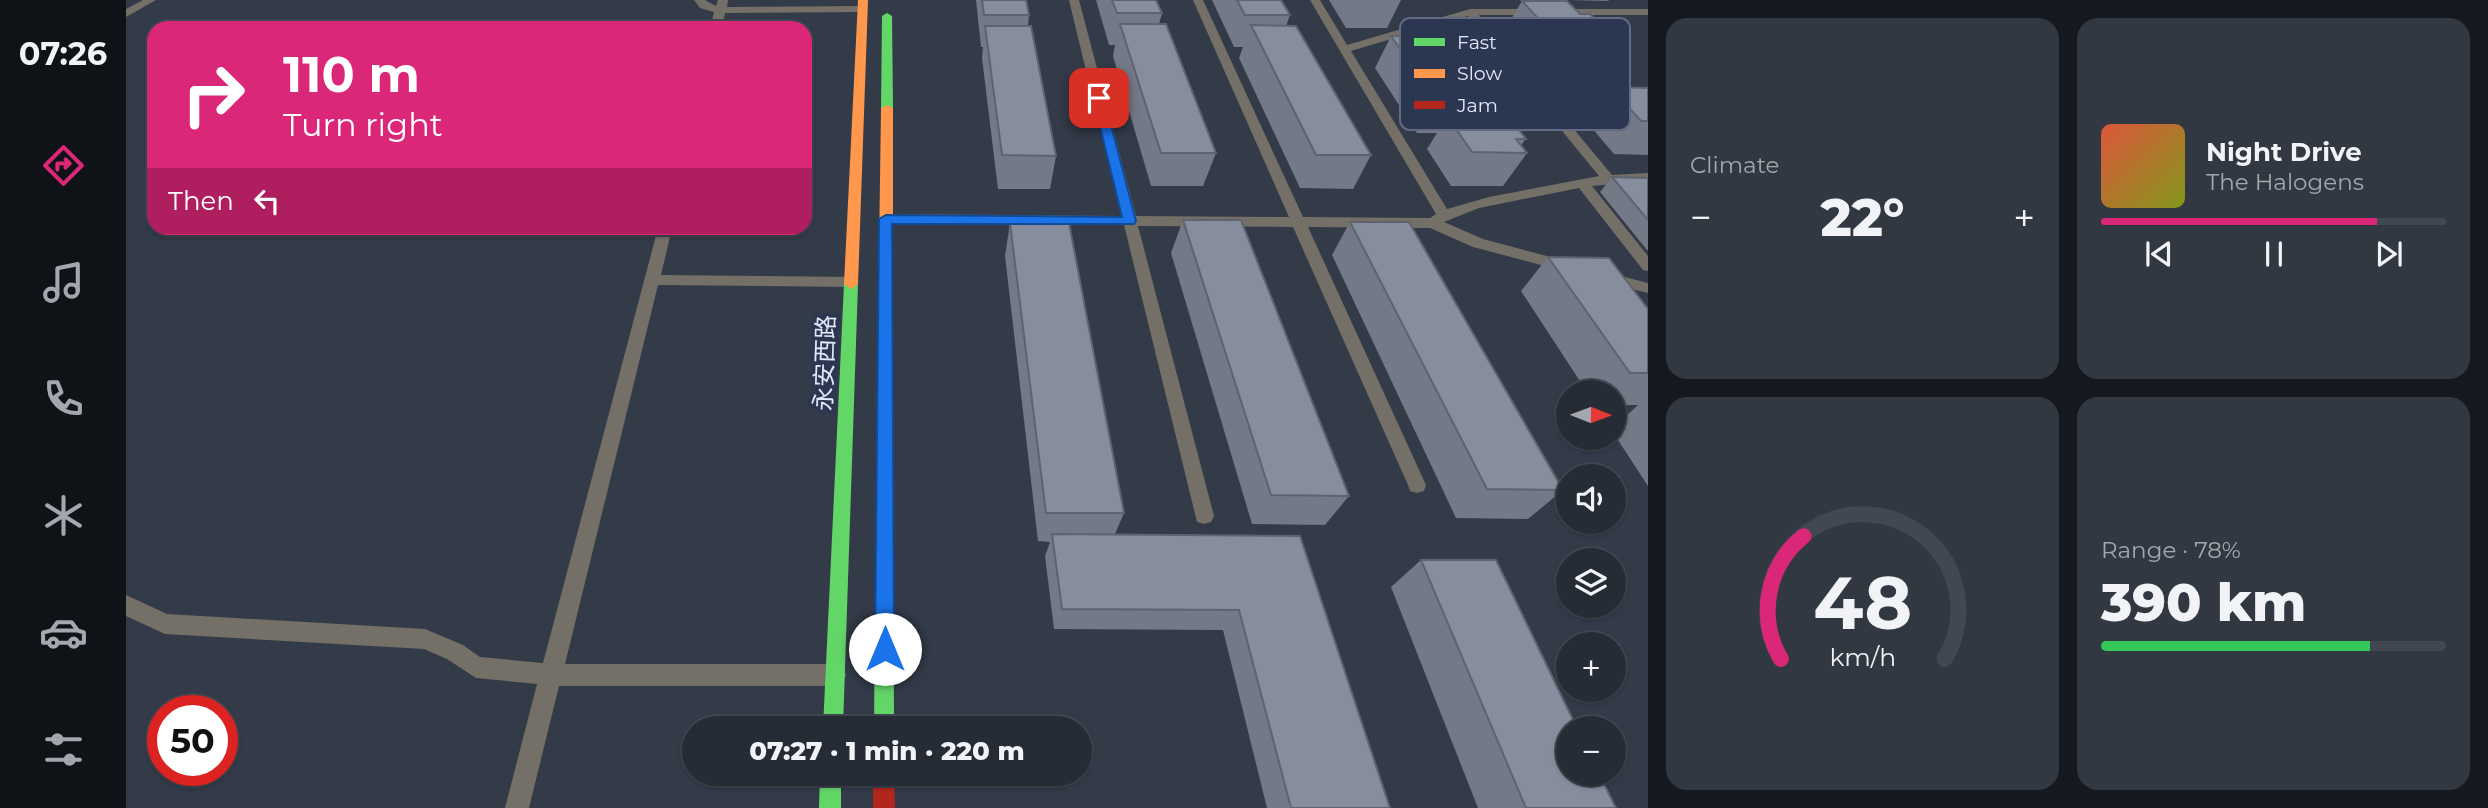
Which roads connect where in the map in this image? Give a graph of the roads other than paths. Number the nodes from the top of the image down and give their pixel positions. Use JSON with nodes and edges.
{"nodes":[{"id":1,"x":151,"y":0,"type":"edge"},
{"id":2,"x":699,"y":0,"type":"edge"},
{"id":3,"x":887,"y":0,"type":"edge"},
{"id":4,"x":1074,"y":0,"type":"edge"},
{"id":5,"x":1198,"y":0,"type":"edge"},
{"id":6,"x":1315,"y":0,"type":"edge"},
{"id":7,"x":721,"y":5,"type":"edge"},
{"id":8,"x":863,"y":5,"type":"edge"},
{"id":9,"x":1470,"y":12,"type":"junction"},
{"id":10,"x":1648,"y":12,"type":"edge"},
{"id":11,"x":126,"y":14,"type":"edge"},
{"id":12,"x":1450,"y":18,"type":"edge"},
{"id":13,"x":1475,"y":18,"type":"edge"},
{"id":14,"x":1400,"y":33,"type":"edge"},
{"id":15,"x":1345,"y":49,"type":"junction"},
{"id":16,"x":1568,"y":130,"type":"edge"},
{"id":17,"x":1607,"y":177,"type":"junction"},
{"id":18,"x":1648,"y":177,"type":"edge"},
{"id":19,"x":1582,"y":183,"type":"junction"},
{"id":20,"x":886,"y":219,"type":"junction"},
{"id":21,"x":1438,"y":219,"type":"junction"},
{"id":22,"x":1129,"y":221,"type":"junction"},
{"id":23,"x":1299,"y":222,"type":"junction"},
{"id":24,"x":663,"y":235,"type":"edge"},
{"id":25,"x":1648,"y":266,"type":"edge"},
{"id":26,"x":651,"y":279,"type":"junction"},
{"id":27,"x":851,"y":282,"type":"junction"},
{"id":28,"x":1648,"y":288,"type":"edge"},
{"id":29,"x":1418,"y":485,"type":"dead end"},
{"id":30,"x":1204,"y":516,"type":"dead end"},
{"id":31,"x":126,"y":605,"type":"edge"},
{"id":32,"x":550,"y":676,"type":"junction"},
{"id":33,"x":835,"y":676,"type":"junction"},
{"id":34,"x":833,"y":716,"type":"edge"},
{"id":35,"x":884,"y":716,"type":"edge"},
{"id":36,"x":831,"y":786,"type":"edge"},
{"id":37,"x":884,"y":786,"type":"edge"},
{"id":38,"x":517,"y":808,"type":"edge"},
{"id":39,"x":830,"y":808,"type":"edge"},
{"id":40,"x":884,"y":808,"type":"edge"}],
"edges":[{"from":1,"to":11,"type":"lane"},
{"from":2,"to":7,"type":"lane"},
{"from":3,"to":20,"type":"main road"},
{"from":4,"to":22,"type":"lane"},
{"from":5,"to":23,"type":"lane"},
{"from":6,"to":15,"type":"lane"},
{"from":7,"to":8,"type":"lane"},
{"from":8,"to":27,"type":"main road","name":"永安西路"},
{"from":9,"to":10,"type":"lane"},
{"from":9,"to":12,"type":"lane"},
{"from":9,"to":13,"type":"lane"},
{"from":14,"to":15,"type":"lane"},
{"from":15,"to":21,"type":"lane"},
{"from":16,"to":17,"type":"lane"},
{"from":17,"to":18,"type":"lane"},
{"from":17,"to":19,"type":"lane"},
{"from":19,"to":21,"type":"lane"},
{"from":19,"to":25,"type":"lane"},
{"from":20,"to":22,"type":"lane"},
{"from":20,"to":35,"type":"main road"},
{"from":21,"to":23,"type":"lane"},
{"from":21,"to":28,"type":"lane"},
{"from":22,"to":23,"type":"lane"},
{"from":22,"to":30,"type":"lane"},
{"from":23,"to":29,"type":"lane"},
{"from":24,"to":26,"type":"lane"},
{"from":26,"to":27,"type":"lane"},
{"from":26,"to":32,"type":"lane"},
{"from":27,"to":33,"type":"main road","name":"永安西路"},
{"from":31,"to":32,"type":"lane"},
{"from":32,"to":33,"type":"lane"},
{"from":32,"to":38,"type":"lane"},
{"from":33,"to":34,"type":"main road","name":"永安西路"},
{"from":36,"to":39,"type":"main road"},
{"from":37,"to":40,"type":"main road"}]}
